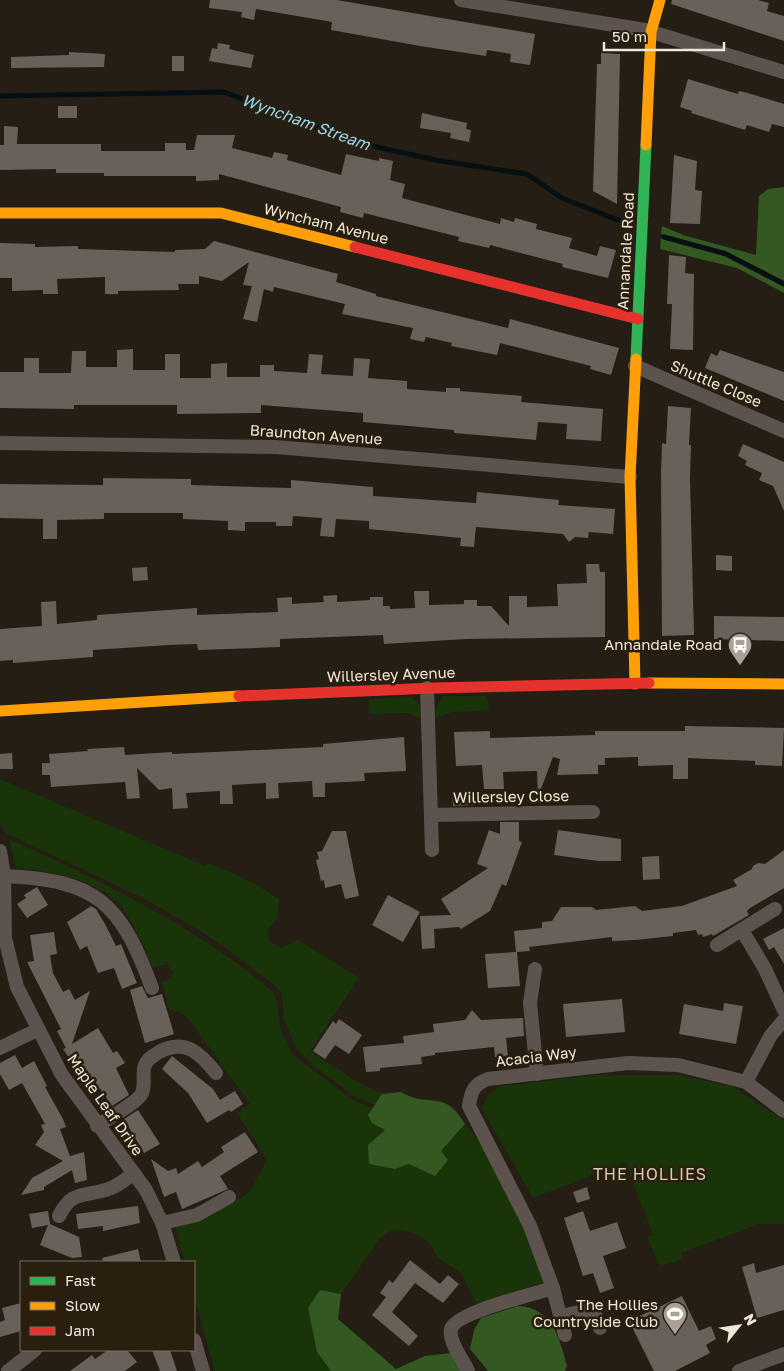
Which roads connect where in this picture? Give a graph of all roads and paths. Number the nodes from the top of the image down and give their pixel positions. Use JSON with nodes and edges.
{"nodes":[{"id":1,"x":461,"y":0,"type":"edge"},
{"id":2,"x":660,"y":0,"type":"edge"},
{"id":3,"x":651,"y":32,"type":"junction"},
{"id":4,"x":784,"y":72,"type":"edge"},
{"id":5,"x":0,"y":213,"type":"edge"},
{"id":6,"x":638,"y":319,"type":"junction"},
{"id":7,"x":635,"y":366,"type":"junction"},
{"id":8,"x":784,"y":431,"type":"edge"},
{"id":9,"x":0,"y":443,"type":"edge"},
{"id":10,"x":630,"y":476,"type":"junction"},
{"id":11,"x":635,"y":684,"type":"junction"},
{"id":12,"x":784,"y":684,"type":"edge"},
{"id":13,"x":427,"y":688,"type":"junction"},
{"id":14,"x":0,"y":711,"type":"edge"},
{"id":15,"x":592,"y":812,"type":"dead end"},
{"id":16,"x":431,"y":815,"type":"junction"},
{"id":17,"x":432,"y":850,"type":"dead end"},
{"id":18,"x":0,"y":851,"type":"edge"},
{"id":19,"x":4,"y":876,"type":"junction"},
{"id":20,"x":775,"y":909,"type":"dead end"},
{"id":21,"x":742,"y":930,"type":"junction"},
{"id":22,"x":717,"y":945,"type":"dead end"},
{"id":23,"x":535,"y":969,"type":"dead end"},
{"id":24,"x":152,"y":988,"type":"dead end"},
{"id":25,"x":784,"y":1010,"type":"edge"},
{"id":26,"x":784,"y":1020,"type":"edge"},
{"id":27,"x":37,"y":1030,"type":"junction"},
{"id":28,"x":0,"y":1048,"type":"edge"},
{"id":29,"x":216,"y":1073,"type":"dead end"},
{"id":30,"x":537,"y":1074,"type":"junction"},
{"id":31,"x":746,"y":1082,"type":"junction"},
{"id":32,"x":784,"y":1111,"type":"edge"},
{"id":33,"x":97,"y":1126,"type":"junction"},
{"id":34,"x":134,"y":1173,"type":"junction"},
{"id":35,"x":229,"y":1197,"type":"dead end"},
{"id":36,"x":58,"y":1216,"type":"dead end"},
{"id":37,"x":162,"y":1224,"type":"junction"},
{"id":38,"x":174,"y":1261,"type":"edge"},
{"id":39,"x":553,"y":1288,"type":"junction"},
{"id":40,"x":561,"y":1316,"type":"junction"},
{"id":41,"x":600,"y":1328,"type":"dead end"},
{"id":42,"x":565,"y":1335,"type":"dead end"},
{"id":43,"x":195,"y":1344,"type":"edge"},
{"id":44,"x":34,"y":1351,"type":"edge"},
{"id":45,"x":784,"y":1354,"type":"edge"},
{"id":46,"x":8,"y":1371,"type":"edge"},
{"id":47,"x":202,"y":1371,"type":"edge"},
{"id":48,"x":468,"y":1371,"type":"edge"},
{"id":49,"x":740,"y":1371,"type":"edge"}],
"edges":[{"from":1,"to":3,"type":"street"},
{"from":2,"to":3,"type":"street","name":"Annandale Road"},
{"from":3,"to":4,"type":"street"},
{"from":3,"to":6,"type":"street","name":"Annandale Road"},
{"from":5,"to":6,"type":"street","name":"Wyncham Avenue"},
{"from":6,"to":7,"type":"street","name":"Annandale Road"},
{"from":7,"to":8,"type":"street","name":"Shuttle Close"},
{"from":7,"to":10,"type":"street","name":"Annandale Road"},
{"from":9,"to":10,"type":"street","name":"Braundton Avenue"},
{"from":10,"to":11,"type":"street","name":"Annandale Road"},
{"from":11,"to":12,"type":"street","name":"Willersley Avenue"},
{"from":11,"to":13,"type":"street","name":"Willersley Avenue"},
{"from":13,"to":14,"type":"street","name":"Willersley Avenue"},
{"from":13,"to":16,"type":"street","name":"Willersley Close"},
{"from":15,"to":16,"type":"street","name":"Willersley Close"},
{"from":16,"to":17,"type":"street","name":"Willersley Close"},
{"from":18,"to":19,"type":"street","name":"Maple Leaf Drive"},
{"from":19,"to":24,"type":"street"},
{"from":19,"to":27,"type":"street","name":"Maple Leaf Drive"},
{"from":20,"to":21,"type":"street"},
{"from":21,"to":22,"type":"street"},
{"from":21,"to":25,"type":"street"},
{"from":23,"to":30,"type":"street"},
{"from":26,"to":31,"type":"street"},
{"from":27,"to":28,"type":"street"},
{"from":27,"to":33,"type":"street","name":"Maple Leaf Drive"},
{"from":29,"to":33,"type":"street"},
{"from":30,"to":31,"type":"street","name":"Acacia Way"},
{"from":30,"to":39,"type":"street","name":"Acacia Way"},
{"from":31,"to":32,"type":"street","name":"Acacia Way"},
{"from":33,"to":34,"type":"street","name":"Maple Leaf Drive"},
{"from":34,"to":36,"type":"street"},
{"from":34,"to":37,"type":"street","name":"Maple Leaf Drive"},
{"from":35,"to":37,"type":"street"},
{"from":37,"to":38,"type":"street","name":"Maple Leaf Drive"},
{"from":39,"to":40,"type":"street","name":"Acacia Way"},
{"from":39,"to":48,"type":"street"},
{"from":40,"to":41,"type":"street"},
{"from":40,"to":42,"type":"street","name":"Acacia Way"},
{"from":43,"to":47,"type":"street"},
{"from":44,"to":46,"type":"street"},
{"from":45,"to":49,"type":"street"}]}
